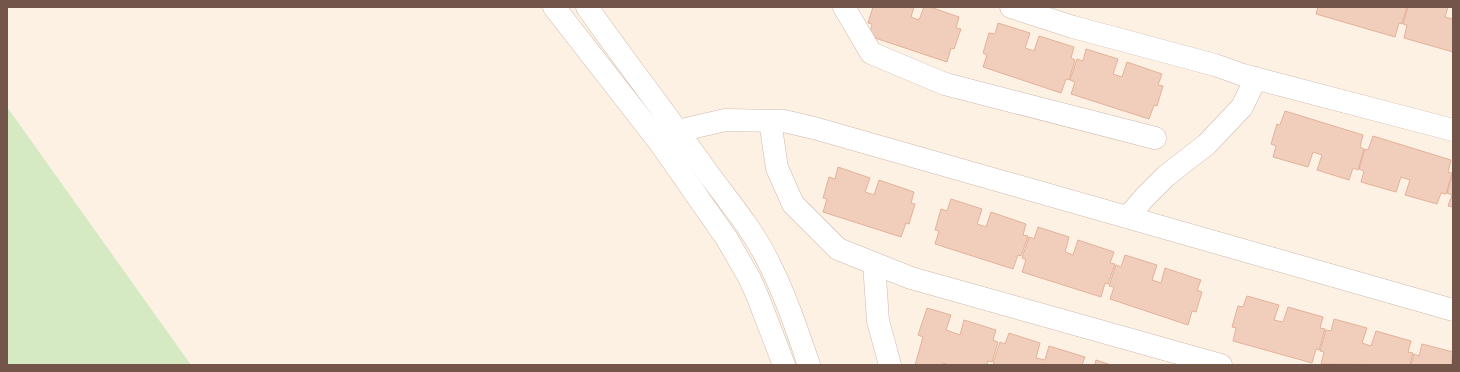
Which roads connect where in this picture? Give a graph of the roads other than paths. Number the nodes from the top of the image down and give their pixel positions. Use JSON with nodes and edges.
{"nodes":[{"id":1,"x":554,"y":7,"type":"edge"},
{"id":2,"x":587,"y":7,"type":"edge"},
{"id":3,"x":844,"y":7,"type":"edge"},
{"id":4,"x":1011,"y":7,"type":"edge"},
{"id":5,"x":1256,"y":78,"type":"junction"},
{"id":6,"x":770,"y":121,"type":"junction"},
{"id":7,"x":1453,"y":130,"type":"edge"},
{"id":8,"x":678,"y":131,"type":"junction"},
{"id":9,"x":1155,"y":138,"type":"dead end"},
{"id":10,"x":660,"y":143,"type":"junction"},
{"id":11,"x":1128,"y":217,"type":"junction"},
{"id":12,"x":874,"y":263,"type":"junction"},
{"id":13,"x":1453,"y":310,"type":"edge"},
{"id":14,"x":784,"y":365,"type":"edge"},
{"id":15,"x":809,"y":365,"type":"edge"},
{"id":16,"x":890,"y":365,"type":"edge"},
{"id":17,"x":1221,"y":365,"type":"edge"}],
"edges":[{"from":1,"to":10,"type":"street"},
{"from":2,"to":8,"type":"street"},
{"from":3,"to":9,"type":"street"},
{"from":4,"to":5,"type":"street"},
{"from":5,"to":7,"type":"street"},
{"from":5,"to":11,"type":"street"},
{"from":6,"to":8,"type":"street"},
{"from":6,"to":11,"type":"street"},
{"from":6,"to":12,"type":"street"},
{"from":8,"to":10,"type":"street"},
{"from":8,"to":15,"type":"street"},
{"from":10,"to":14,"type":"street"},
{"from":11,"to":13,"type":"street"},
{"from":12,"to":16,"type":"street"},
{"from":12,"to":17,"type":"street"}]}
